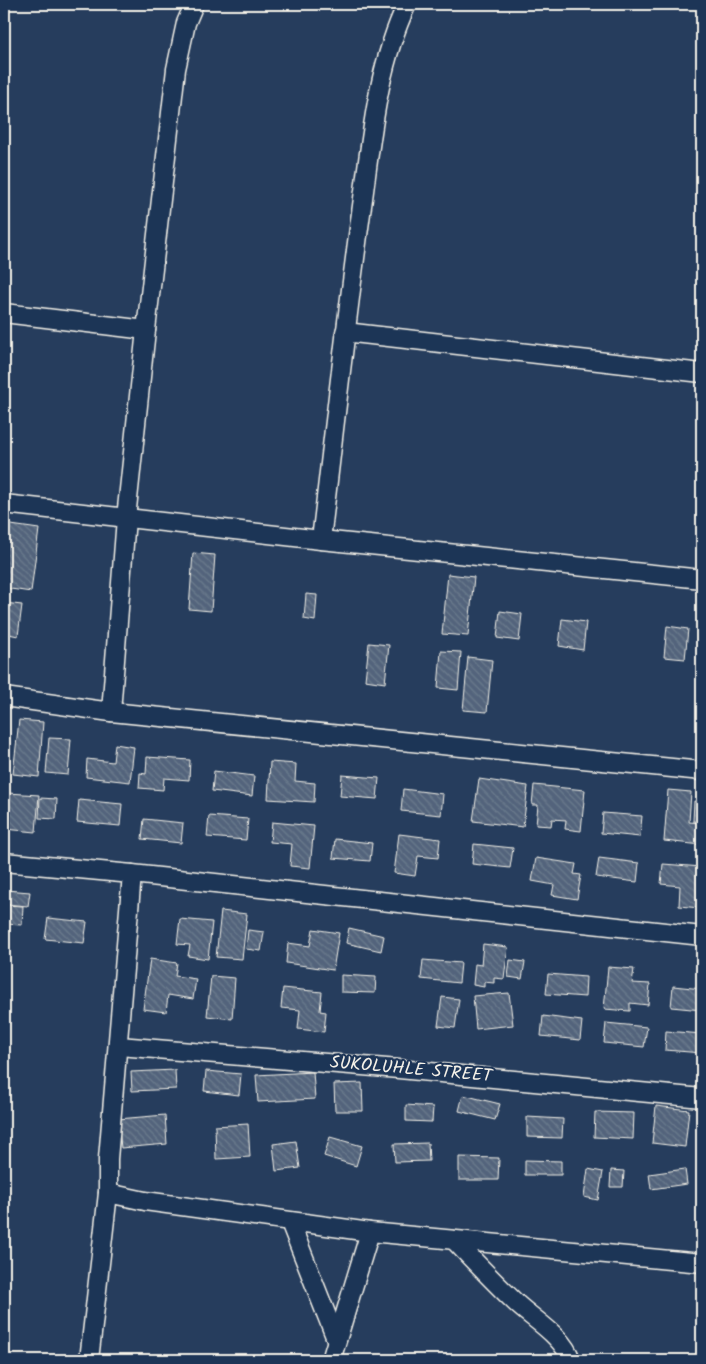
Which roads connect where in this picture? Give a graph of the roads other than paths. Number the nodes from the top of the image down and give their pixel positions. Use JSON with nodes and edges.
{"nodes":[{"id":1,"x":194,"y":4,"type":"edge"},
{"id":2,"x":407,"y":4,"type":"edge"},
{"id":3,"x":4,"y":313,"type":"edge"},
{"id":4,"x":146,"y":330,"type":"junction"},
{"id":5,"x":345,"y":332,"type":"junction"},
{"id":6,"x":702,"y":373,"type":"edge"},
{"id":7,"x":4,"y":504,"type":"edge"},
{"id":8,"x":126,"y":518,"type":"junction"},
{"id":9,"x":321,"y":540,"type":"junction"},
{"id":10,"x":702,"y":579,"type":"edge"},
{"id":11,"x":4,"y":697,"type":"edge"},
{"id":12,"x":111,"y":712,"type":"junction"},
{"id":13,"x":702,"y":771,"type":"edge"},
{"id":14,"x":4,"y":862,"type":"edge"},
{"id":15,"x":132,"y":874,"type":"junction"},
{"id":16,"x":702,"y":936,"type":"edge"},
{"id":17,"x":118,"y":1046,"type":"junction"},
{"id":18,"x":702,"y":1098,"type":"edge"},
{"id":19,"x":108,"y":1193,"type":"junction"},
{"id":20,"x":290,"y":1222,"type":"junction"},
{"id":21,"x":370,"y":1232,"type":"junction"},
{"id":22,"x":454,"y":1240,"type":"junction"},
{"id":23,"x":702,"y":1263,"type":"edge"},
{"id":24,"x":336,"y":1339,"type":"junction"},
{"id":25,"x":89,"y":1360,"type":"edge"},
{"id":26,"x":331,"y":1360,"type":"edge"},
{"id":27,"x":572,"y":1360,"type":"edge"}],
"edges":[{"from":1,"to":4,"type":"street"},
{"from":2,"to":5,"type":"street"},
{"from":3,"to":4,"type":"street"},
{"from":4,"to":8,"type":"street"},
{"from":5,"to":6,"type":"street"},
{"from":5,"to":9,"type":"street"},
{"from":7,"to":8,"type":"street"},
{"from":8,"to":9,"type":"street"},
{"from":8,"to":12,"type":"street"},
{"from":9,"to":10,"type":"street"},
{"from":11,"to":12,"type":"street"},
{"from":12,"to":13,"type":"street"},
{"from":14,"to":15,"type":"street"},
{"from":15,"to":16,"type":"street"},
{"from":15,"to":17,"type":"street"},
{"from":17,"to":18,"type":"street","name":"SUKOLUHLE STREET"},
{"from":17,"to":19,"type":"street"},
{"from":19,"to":20,"type":"street"},
{"from":19,"to":25,"type":"street"},
{"from":20,"to":21,"type":"street"},
{"from":20,"to":24,"type":"street"},
{"from":21,"to":22,"type":"street"},
{"from":21,"to":24,"type":"street"},
{"from":22,"to":23,"type":"street"},
{"from":22,"to":27,"type":"street"},
{"from":24,"to":26,"type":"street"}]}
